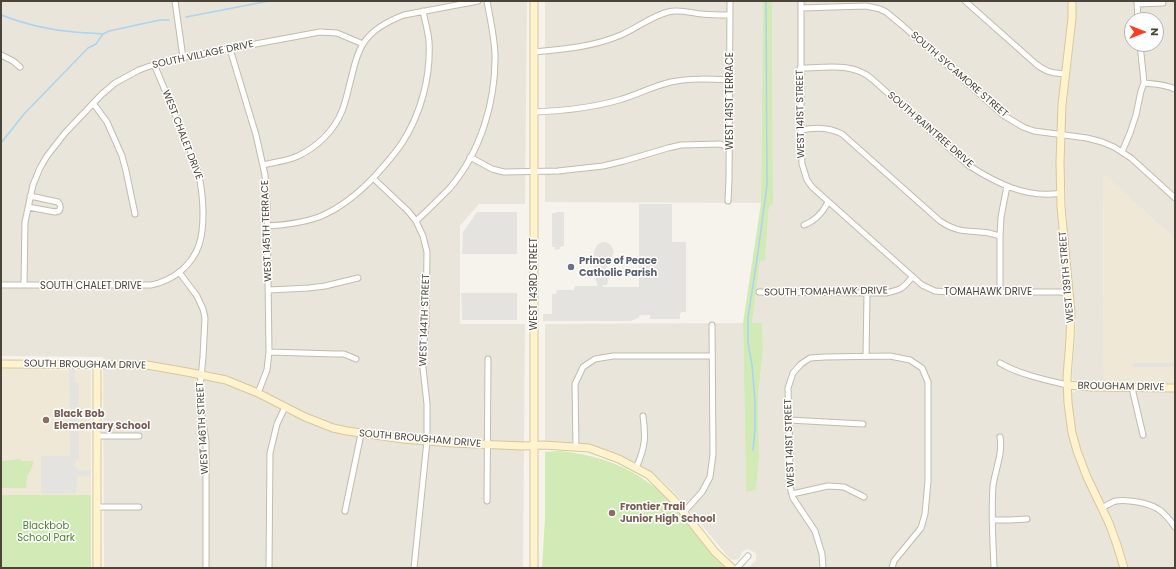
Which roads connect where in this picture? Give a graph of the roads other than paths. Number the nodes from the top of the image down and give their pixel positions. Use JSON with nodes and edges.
{"nodes":[{"id":1,"x":175,"y":1,"type":"edge"},
{"id":2,"x":478,"y":1,"type":"edge"},
{"id":3,"x":487,"y":1,"type":"edge"},
{"id":4,"x":534,"y":1,"type":"edge"},
{"id":5,"x":730,"y":1,"type":"edge"},
{"id":6,"x":800,"y":1,"type":"edge"},
{"id":7,"x":965,"y":1,"type":"edge"},
{"id":8,"x":1072,"y":1,"type":"edge"},
{"id":9,"x":1137,"y":3,"type":"edge"},
{"id":10,"x":1163,"y":3,"type":"dead end"},
{"id":11,"x":800,"y":8,"type":"junction"},
{"id":12,"x":423,"y":11,"type":"junction"},
{"id":13,"x":730,"y":15,"type":"junction"},
{"id":14,"x":363,"y":44,"type":"junction"},
{"id":15,"x":230,"y":49,"type":"junction"},
{"id":16,"x":534,"y":52,"type":"junction"},
{"id":17,"x":1141,"y":52,"type":"edge"},
{"id":18,"x":1,"y":54,"type":"edge"},
{"id":19,"x":183,"y":58,"type":"junction"},
{"id":20,"x":154,"y":64,"type":"junction"},
{"id":21,"x":20,"y":67,"type":"dead end"},
{"id":22,"x":800,"y":68,"type":"junction"},
{"id":23,"x":1065,"y":74,"type":"junction"},
{"id":24,"x":730,"y":80,"type":"junction"},
{"id":25,"x":1144,"y":83,"type":"junction"},
{"id":26,"x":1175,"y":89,"type":"edge"},
{"id":27,"x":93,"y":104,"type":"junction"},
{"id":28,"x":534,"y":112,"type":"junction"},
{"id":29,"x":800,"y":130,"type":"junction"},
{"id":30,"x":1060,"y":135,"type":"junction"},
{"id":31,"x":730,"y":149,"type":"junction"},
{"id":32,"x":1122,"y":152,"type":"junction"},
{"id":33,"x":470,"y":157,"type":"junction"},
{"id":34,"x":263,"y":165,"type":"junction"},
{"id":35,"x":534,"y":172,"type":"junction"},
{"id":36,"x":373,"y":178,"type":"junction"},
{"id":37,"x":1006,"y":186,"type":"junction"},
{"id":38,"x":1060,"y":193,"type":"junction"},
{"id":39,"x":30,"y":196,"type":"junction"},
{"id":40,"x":1175,"y":198,"type":"edge"},
{"id":41,"x":728,"y":201,"type":"dead end"},
{"id":42,"x":828,"y":202,"type":"junction"},
{"id":43,"x":28,"y":207,"type":"junction"},
{"id":44,"x":134,"y":214,"type":"dead end"},
{"id":45,"x":416,"y":221,"type":"junction"},
{"id":46,"x":804,"y":225,"type":"dead end"},
{"id":47,"x":268,"y":226,"type":"junction"},
{"id":48,"x":1000,"y":236,"type":"junction"},
{"id":49,"x":179,"y":272,"type":"junction"},
{"id":50,"x":912,"y":277,"type":"junction"},
{"id":51,"x":358,"y":278,"type":"dead end"},
{"id":52,"x":1,"y":285,"type":"edge"},
{"id":53,"x":24,"y":285,"type":"junction"},
{"id":54,"x":269,"y":290,"type":"junction"},
{"id":55,"x":759,"y":292,"type":"dead end"},
{"id":56,"x":1000,"y":292,"type":"junction"},
{"id":57,"x":867,"y":293,"type":"junction"},
{"id":58,"x":1069,"y":294,"type":"junction"},
{"id":59,"x":712,"y":325,"type":"dead end"},
{"id":60,"x":269,"y":352,"type":"junction"},
{"id":61,"x":712,"y":356,"type":"junction"},
{"id":62,"x":866,"y":356,"type":"junction"},
{"id":63,"x":356,"y":359,"type":"dead end"},
{"id":64,"x":488,"y":359,"type":"dead end"},
{"id":65,"x":1000,"y":363,"type":"dead end"},
{"id":66,"x":1,"y":364,"type":"edge"},
{"id":67,"x":97,"y":365,"type":"junction"},
{"id":68,"x":201,"y":374,"type":"junction"},
{"id":69,"x":1067,"y":385,"type":"junction"},
{"id":70,"x":1132,"y":388,"type":"junction"},
{"id":71,"x":1175,"y":388,"type":"edge"},
{"id":72,"x":258,"y":393,"type":"junction"},
{"id":73,"x":285,"y":407,"type":"junction"},
{"id":74,"x":643,"y":416,"type":"dead end"},
{"id":75,"x":789,"y":420,"type":"junction"},
{"id":76,"x":863,"y":424,"type":"dead end"},
{"id":77,"x":361,"y":434,"type":"junction"},
{"id":78,"x":1143,"y":435,"type":"dead end"},
{"id":79,"x":97,"y":436,"type":"junction"},
{"id":80,"x":138,"y":436,"type":"dead end"},
{"id":81,"x":1000,"y":437,"type":"dead end"},
{"id":82,"x":427,"y":441,"type":"junction"},
{"id":83,"x":488,"y":445,"type":"junction"},
{"id":84,"x":534,"y":446,"type":"junction"},
{"id":85,"x":576,"y":447,"type":"junction"},
{"id":86,"x":636,"y":468,"type":"junction"},
{"id":87,"x":792,"y":494,"type":"junction"},
{"id":88,"x":864,"y":497,"type":"dead end"},
{"id":89,"x":488,"y":501,"type":"dead end"},
{"id":90,"x":97,"y":507,"type":"junction"},
{"id":91,"x":138,"y":507,"type":"dead end"},
{"id":92,"x":1102,"y":508,"type":"junction"},
{"id":93,"x":345,"y":511,"type":"dead end"},
{"id":94,"x":684,"y":512,"type":"junction"},
{"id":95,"x":1027,"y":518,"type":"dead end"},
{"id":96,"x":992,"y":520,"type":"junction"},
{"id":97,"x":1175,"y":527,"type":"edge"},
{"id":98,"x":748,"y":556,"type":"dead end"},
{"id":99,"x":97,"y":568,"type":"edge"},
{"id":100,"x":206,"y":568,"type":"edge"},
{"id":101,"x":269,"y":568,"type":"edge"},
{"id":102,"x":414,"y":568,"type":"edge"},
{"id":103,"x":534,"y":568,"type":"edge"},
{"id":104,"x":732,"y":568,"type":"edge"},
{"id":105,"x":737,"y":568,"type":"edge"},
{"id":106,"x":823,"y":568,"type":"edge"},
{"id":107,"x":892,"y":568,"type":"edge"},
{"id":108,"x":994,"y":568,"type":"edge"},
{"id":109,"x":1124,"y":568,"type":"edge"}],
"edges":[{"from":1,"to":19,"type":"street"},
{"from":2,"to":12,"type":"street"},
{"from":3,"to":33,"type":"street"},
{"from":4,"to":16,"type":"street","name":"WEST 143RD STREET"},
{"from":5,"to":13,"type":"street","name":"WEST 141ST TERRACE"},
{"from":6,"to":11,"type":"street","name":"WEST 141ST STREET"},
{"from":7,"to":23,"type":"street"},
{"from":8,"to":23,"type":"street","name":"WEST 139TH STREET"},
{"from":9,"to":10,"type":"street"},
{"from":11,"to":22,"type":"street","name":"WEST 141ST STREET"},
{"from":11,"to":30,"type":"street","name":"SOUTH SYCAMORE STREET"},
{"from":12,"to":14,"type":"street"},
{"from":12,"to":36,"type":"street"},
{"from":13,"to":16,"type":"street"},
{"from":13,"to":24,"type":"street","name":"WEST 141ST TERRACE"},
{"from":14,"to":15,"type":"street","name":"SOUTH VILLAGE DRIVE"},
{"from":14,"to":34,"type":"street"},
{"from":15,"to":19,"type":"street","name":"SOUTH VILLAGE DRIVE"},
{"from":15,"to":34,"type":"street","name":"WEST 145TH TERRACE"},
{"from":16,"to":28,"type":"street","name":"WEST 143RD STREET"},
{"from":17,"to":25,"type":"street"},
{"from":18,"to":21,"type":"street"},
{"from":19,"to":20,"type":"street","name":"SOUTH VILLAGE DRIVE"},
{"from":20,"to":27,"type":"street","name":"SOUTH VILLAGE DRIVE"},
{"from":20,"to":49,"type":"street","name":"WEST CHALET DRIVE"},
{"from":22,"to":29,"type":"street","name":"WEST 141ST STREET"},
{"from":22,"to":37,"type":"street","name":"SOUTH RAINTREE DRIVE"},
{"from":23,"to":30,"type":"street","name":"WEST 139TH STREET"},
{"from":24,"to":28,"type":"street"},
{"from":24,"to":31,"type":"street","name":"WEST 141ST TERRACE"},
{"from":25,"to":26,"type":"street"},
{"from":25,"to":32,"type":"street"},
{"from":27,"to":39,"type":"street","name":"SOUTH VILLAGE DRIVE"},
{"from":27,"to":44,"type":"street"},
{"from":28,"to":35,"type":"street","name":"WEST 143RD STREET"},
{"from":29,"to":42,"type":"street","name":"WEST 141ST STREET"},
{"from":29,"to":48,"type":"street"},
{"from":30,"to":32,"type":"street","name":"SOUTH SYCAMORE STREET"},
{"from":30,"to":38,"type":"street","name":"WEST 139TH STREET"},
{"from":31,"to":35,"type":"street"},
{"from":31,"to":41,"type":"street","name":"WEST 141ST TERRACE"},
{"from":32,"to":40,"type":"street","name":"SOUTH SYCAMORE STREET"},
{"from":33,"to":35,"type":"street"},
{"from":33,"to":45,"type":"street"},
{"from":34,"to":47,"type":"street","name":"WEST 145TH TERRACE"},
{"from":35,"to":84,"type":"street","name":"WEST 143RD STREET"},
{"from":36,"to":45,"type":"street","name":"WEST 144TH STREET"},
{"from":36,"to":47,"type":"street"},
{"from":37,"to":38,"type":"street","name":"SOUTH RAINTREE DRIVE"},
{"from":37,"to":48,"type":"street"},
{"from":38,"to":58,"type":"street","name":"WEST 139TH STREET"},
{"from":39,"to":43,"type":"street","name":"SOUTH VILLAGE DRIVE"},
{"from":39,"to":43,"type":"street"},
{"from":42,"to":46,"type":"street"},
{"from":42,"to":50,"type":"street","name":"WEST 141ST STREET"},
{"from":43,"to":53,"type":"street","name":"SOUTH VILLAGE DRIVE"},
{"from":45,"to":82,"type":"street","name":"WEST 144TH STREET"},
{"from":47,"to":54,"type":"street","name":"WEST 145TH TERRACE"},
{"from":48,"to":56,"type":"street"},
{"from":49,"to":53,"type":"street","name":"SOUTH CHALET DRIVE"},
{"from":49,"to":68,"type":"street","name":"WEST 146TH STREET"},
{"from":50,"to":56,"type":"street","name":"TOMAHAWK DRIVE"},
{"from":50,"to":57,"type":"street","name":"SOUTH TOMAHAWK DRIVE"},
{"from":51,"to":54,"type":"street"},
{"from":52,"to":53,"type":"street","name":"SOUTH CHALET DRIVE"},
{"from":54,"to":60,"type":"street","name":"WEST 145TH TERRACE"},
{"from":55,"to":57,"type":"street","name":"SOUTH TOMAHAWK DRIVE"},
{"from":56,"to":58,"type":"street","name":"TOMAHAWK DRIVE"},
{"from":57,"to":62,"type":"street"},
{"from":58,"to":69,"type":"street","name":"WEST 139TH STREET"},
{"from":59,"to":61,"type":"street"},
{"from":60,"to":63,"type":"street"},
{"from":60,"to":72,"type":"street","name":"WEST 145TH TERRACE"},
{"from":61,"to":85,"type":"street"},
{"from":61,"to":94,"type":"street"},
{"from":62,"to":75,"type":"street","name":"WEST 141ST STREET"},
{"from":62,"to":107,"type":"street"},
{"from":64,"to":83,"type":"street"},
{"from":65,"to":69,"type":"street"},
{"from":66,"to":67,"type":"street","name":"SOUTH BROUGHAM DRIVE"},
{"from":67,"to":68,"type":"street","name":"SOUTH BROUGHAM DRIVE"},
{"from":67,"to":79,"type":"street"},
{"from":68,"to":72,"type":"street","name":"SOUTH BROUGHAM DRIVE"},
{"from":68,"to":100,"type":"street","name":"WEST 146TH STREET"},
{"from":69,"to":70,"type":"street","name":"BROUGHAM DRIVE"},
{"from":69,"to":92,"type":"street","name":"WEST 139TH STREET"},
{"from":70,"to":71,"type":"street","name":"BROUGHAM DRIVE"},
{"from":70,"to":78,"type":"street"},
{"from":72,"to":73,"type":"street","name":"SOUTH BROUGHAM DRIVE"},
{"from":73,"to":77,"type":"street","name":"SOUTH BROUGHAM DRIVE"},
{"from":73,"to":101,"type":"street"},
{"from":74,"to":86,"type":"street"},
{"from":75,"to":76,"type":"street"},
{"from":75,"to":87,"type":"street","name":"WEST 141ST STREET"},
{"from":77,"to":82,"type":"street","name":"SOUTH BROUGHAM DRIVE"},
{"from":77,"to":93,"type":"street"},
{"from":79,"to":80,"type":"street"},
{"from":79,"to":90,"type":"street"},
{"from":81,"to":96,"type":"street"},
{"from":82,"to":83,"type":"street","name":"SOUTH BROUGHAM DRIVE"},
{"from":82,"to":102,"type":"street","name":"WEST 144TH STREET"},
{"from":83,"to":84,"type":"street","name":"SOUTH BROUGHAM DRIVE"},
{"from":83,"to":89,"type":"street"},
{"from":84,"to":85,"type":"street","name":"SOUTH BROUGHAM DRIVE"},
{"from":84,"to":103,"type":"street","name":"WEST 143RD STREET"},
{"from":85,"to":86,"type":"street","name":"SOUTH BROUGHAM DRIVE"},
{"from":86,"to":94,"type":"street","name":"SOUTH BROUGHAM DRIVE"},
{"from":87,"to":88,"type":"street"},
{"from":87,"to":106,"type":"street","name":"WEST 141ST STREET"},
{"from":90,"to":91,"type":"street"},
{"from":90,"to":99,"type":"street"},
{"from":92,"to":97,"type":"street"},
{"from":92,"to":109,"type":"street","name":"WEST 139TH STREET"},
{"from":94,"to":104,"type":"street","name":"SOUTH BROUGHAM DRIVE"},
{"from":95,"to":96,"type":"street"},
{"from":96,"to":108,"type":"street"},
{"from":98,"to":105,"type":"street"}]}
